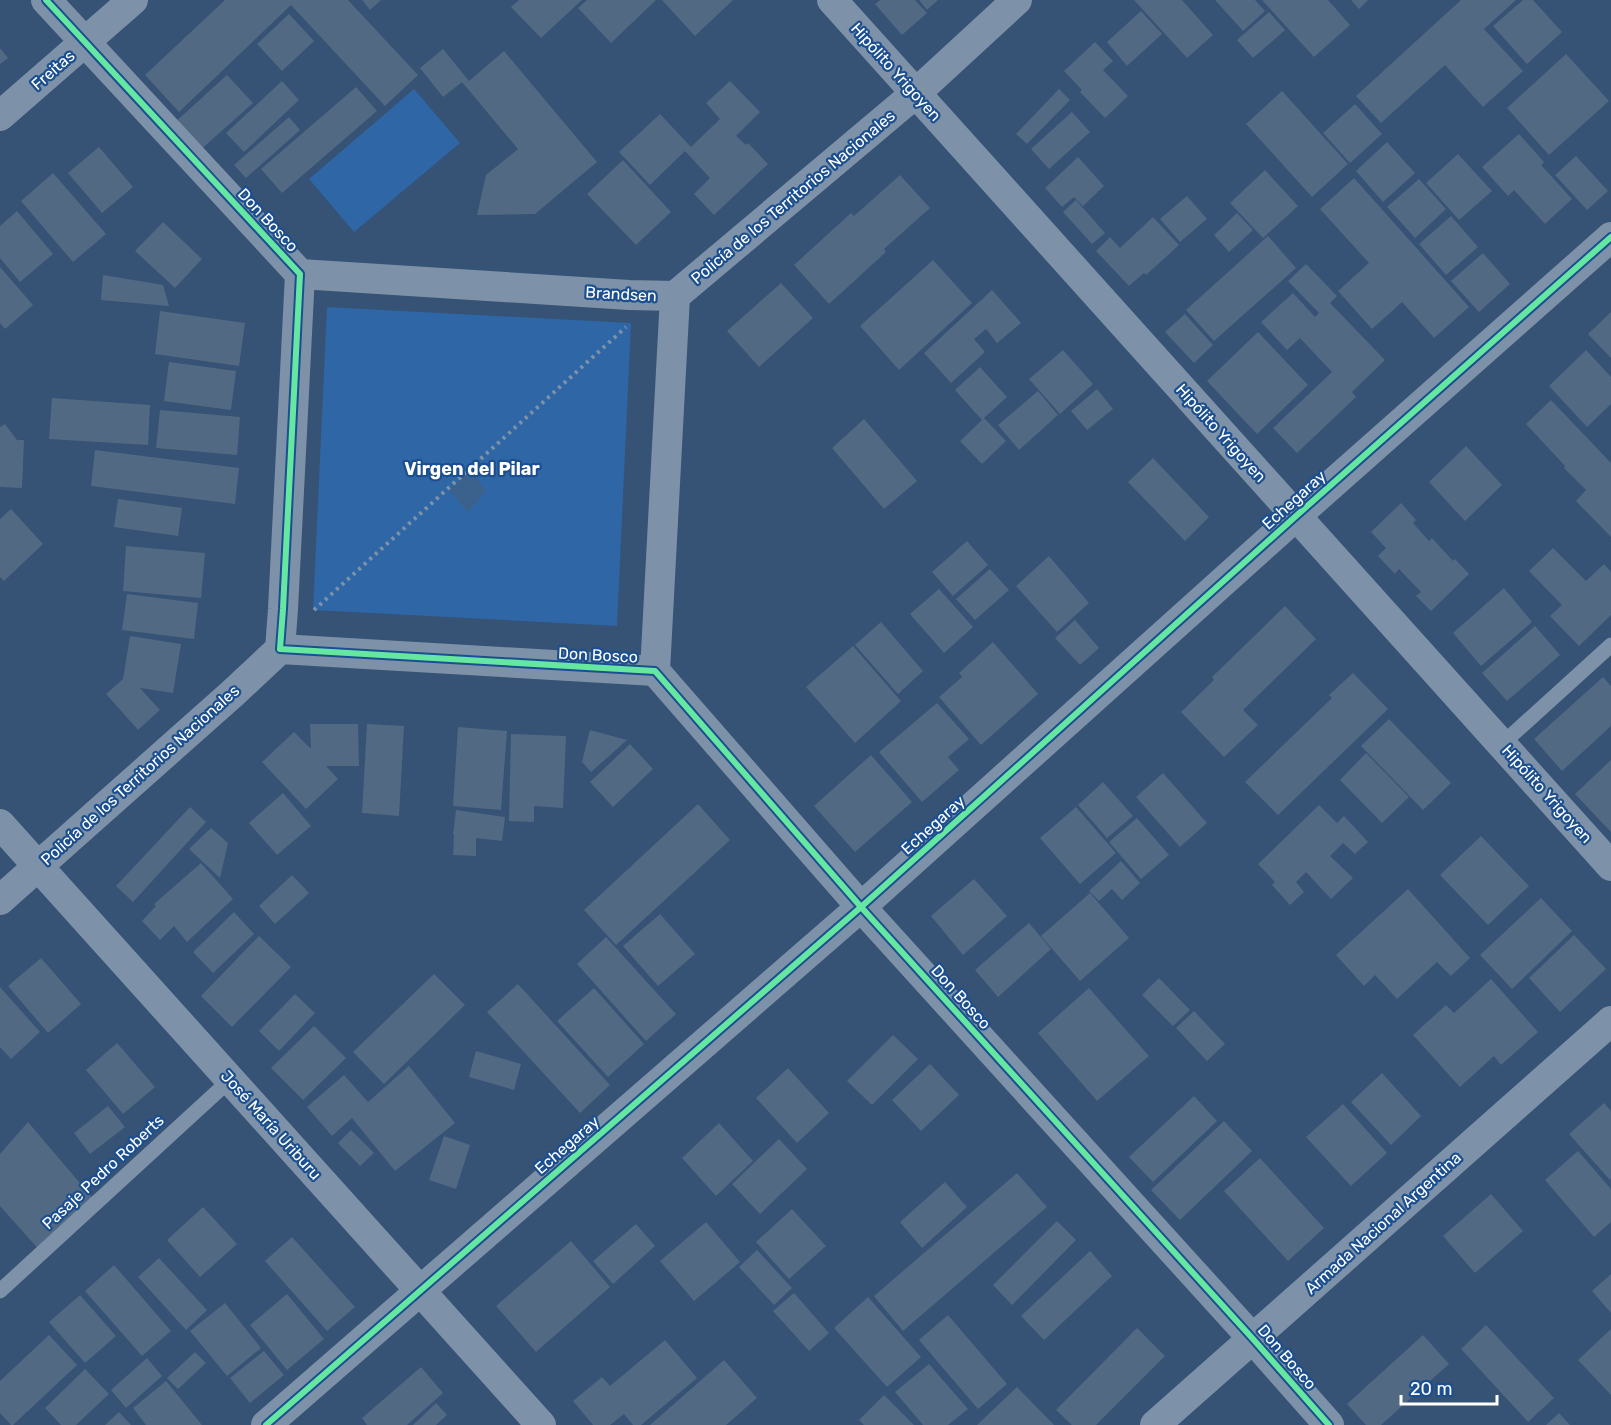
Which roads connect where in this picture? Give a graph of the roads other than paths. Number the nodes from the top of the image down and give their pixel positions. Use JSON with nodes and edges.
{"nodes":[{"id":1,"x":46,"y":0,"type":"edge"},
{"id":2,"x":133,"y":0,"type":"edge"},
{"id":3,"x":832,"y":0,"type":"edge"},
{"id":4,"x":1017,"y":0,"type":"edge"},
{"id":5,"x":84,"y":43,"type":"junction"},
{"id":6,"x":915,"y":93,"type":"junction"},
{"id":7,"x":0,"y":116,"type":"edge"},
{"id":8,"x":1611,"y":237,"type":"edge"},
{"id":9,"x":300,"y":274,"type":"junction"},
{"id":10,"x":675,"y":296,"type":"junction"},
{"id":11,"x":1296,"y":516,"type":"junction"},
{"id":12,"x":1611,"y":645,"type":"edge"},
{"id":13,"x":280,"y":649,"type":"junction"},
{"id":14,"x":655,"y":671,"type":"junction"},
{"id":15,"x":1502,"y":744,"type":"junction"},
{"id":16,"x":0,"y":824,"type":"edge"},
{"id":17,"x":38,"y":866,"type":"junction"},
{"id":18,"x":1611,"y":866,"type":"edge"},
{"id":19,"x":0,"y":900,"type":"edge"},
{"id":20,"x":861,"y":907,"type":"junction"},
{"id":21,"x":1611,"y":1021,"type":"edge"},
{"id":22,"x":230,"y":1080,"type":"junction"},
{"id":23,"x":0,"y":1291,"type":"edge"},
{"id":24,"x":420,"y":1291,"type":"junction"},
{"id":25,"x":1253,"y":1339,"type":"junction"},
{"id":26,"x":266,"y":1425,"type":"edge"},
{"id":27,"x":541,"y":1425,"type":"edge"},
{"id":28,"x":1155,"y":1425,"type":"edge"},
{"id":29,"x":1329,"y":1425,"type":"edge"}],
"edges":[{"from":1,"to":5,"type":"street","name":"Don Bosco"},
{"from":2,"to":5,"type":"street","name":"Freitas"},
{"from":3,"to":6,"type":"street","name":"Hipólito Yrigoyen"},
{"from":4,"to":6,"type":"street","name":"Policía de los Territorios Nacionales"},
{"from":5,"to":7,"type":"street","name":"Freitas"},
{"from":5,"to":9,"type":"street","name":"Don Bosco"},
{"from":6,"to":10,"type":"street","name":"Policía de los Territorios Nacionales"},
{"from":6,"to":11,"type":"street","name":"Hipólito Yrigoyen"},
{"from":8,"to":11,"type":"street","name":"Echegaray"},
{"from":9,"to":10,"type":"street","name":"Brandsen"},
{"from":9,"to":13,"type":"street","name":"Don Bosco"},
{"from":10,"to":14,"type":"street","name":"Brandsen"},
{"from":11,"to":15,"type":"street","name":"Hipólito Yrigoyen"},
{"from":11,"to":20,"type":"street","name":"Echegaray"},
{"from":12,"to":15,"type":"lane"},
{"from":13,"to":14,"type":"street","name":"Don Bosco"},
{"from":13,"to":17,"type":"street","name":"Policía de los Territorios Nacionales"},
{"from":14,"to":20,"type":"street","name":"Don Bosco"},
{"from":15,"to":18,"type":"street","name":"Hipólito Yrigoyen"},
{"from":16,"to":17,"type":"street","name":"José María Uriburu"},
{"from":17,"to":19,"type":"street","name":"Policía de los Territorios Nacionales"},
{"from":17,"to":22,"type":"street","name":"José María Uriburu"},
{"from":20,"to":24,"type":"street","name":"Echegaray"},
{"from":20,"to":25,"type":"street","name":"Don Bosco"},
{"from":21,"to":25,"type":"street","name":"Armada Nacional Argentina"},
{"from":22,"to":23,"type":"lane","name":"Pasaje Pedro Roberts"},
{"from":22,"to":24,"type":"street","name":"José María Uriburu"},
{"from":24,"to":26,"type":"street","name":"Echegaray"},
{"from":24,"to":27,"type":"street","name":"José María Uriburu"},
{"from":25,"to":28,"type":"street","name":"Armada Nacional Argentina"},
{"from":25,"to":29,"type":"street","name":"Don Bosco"}]}
